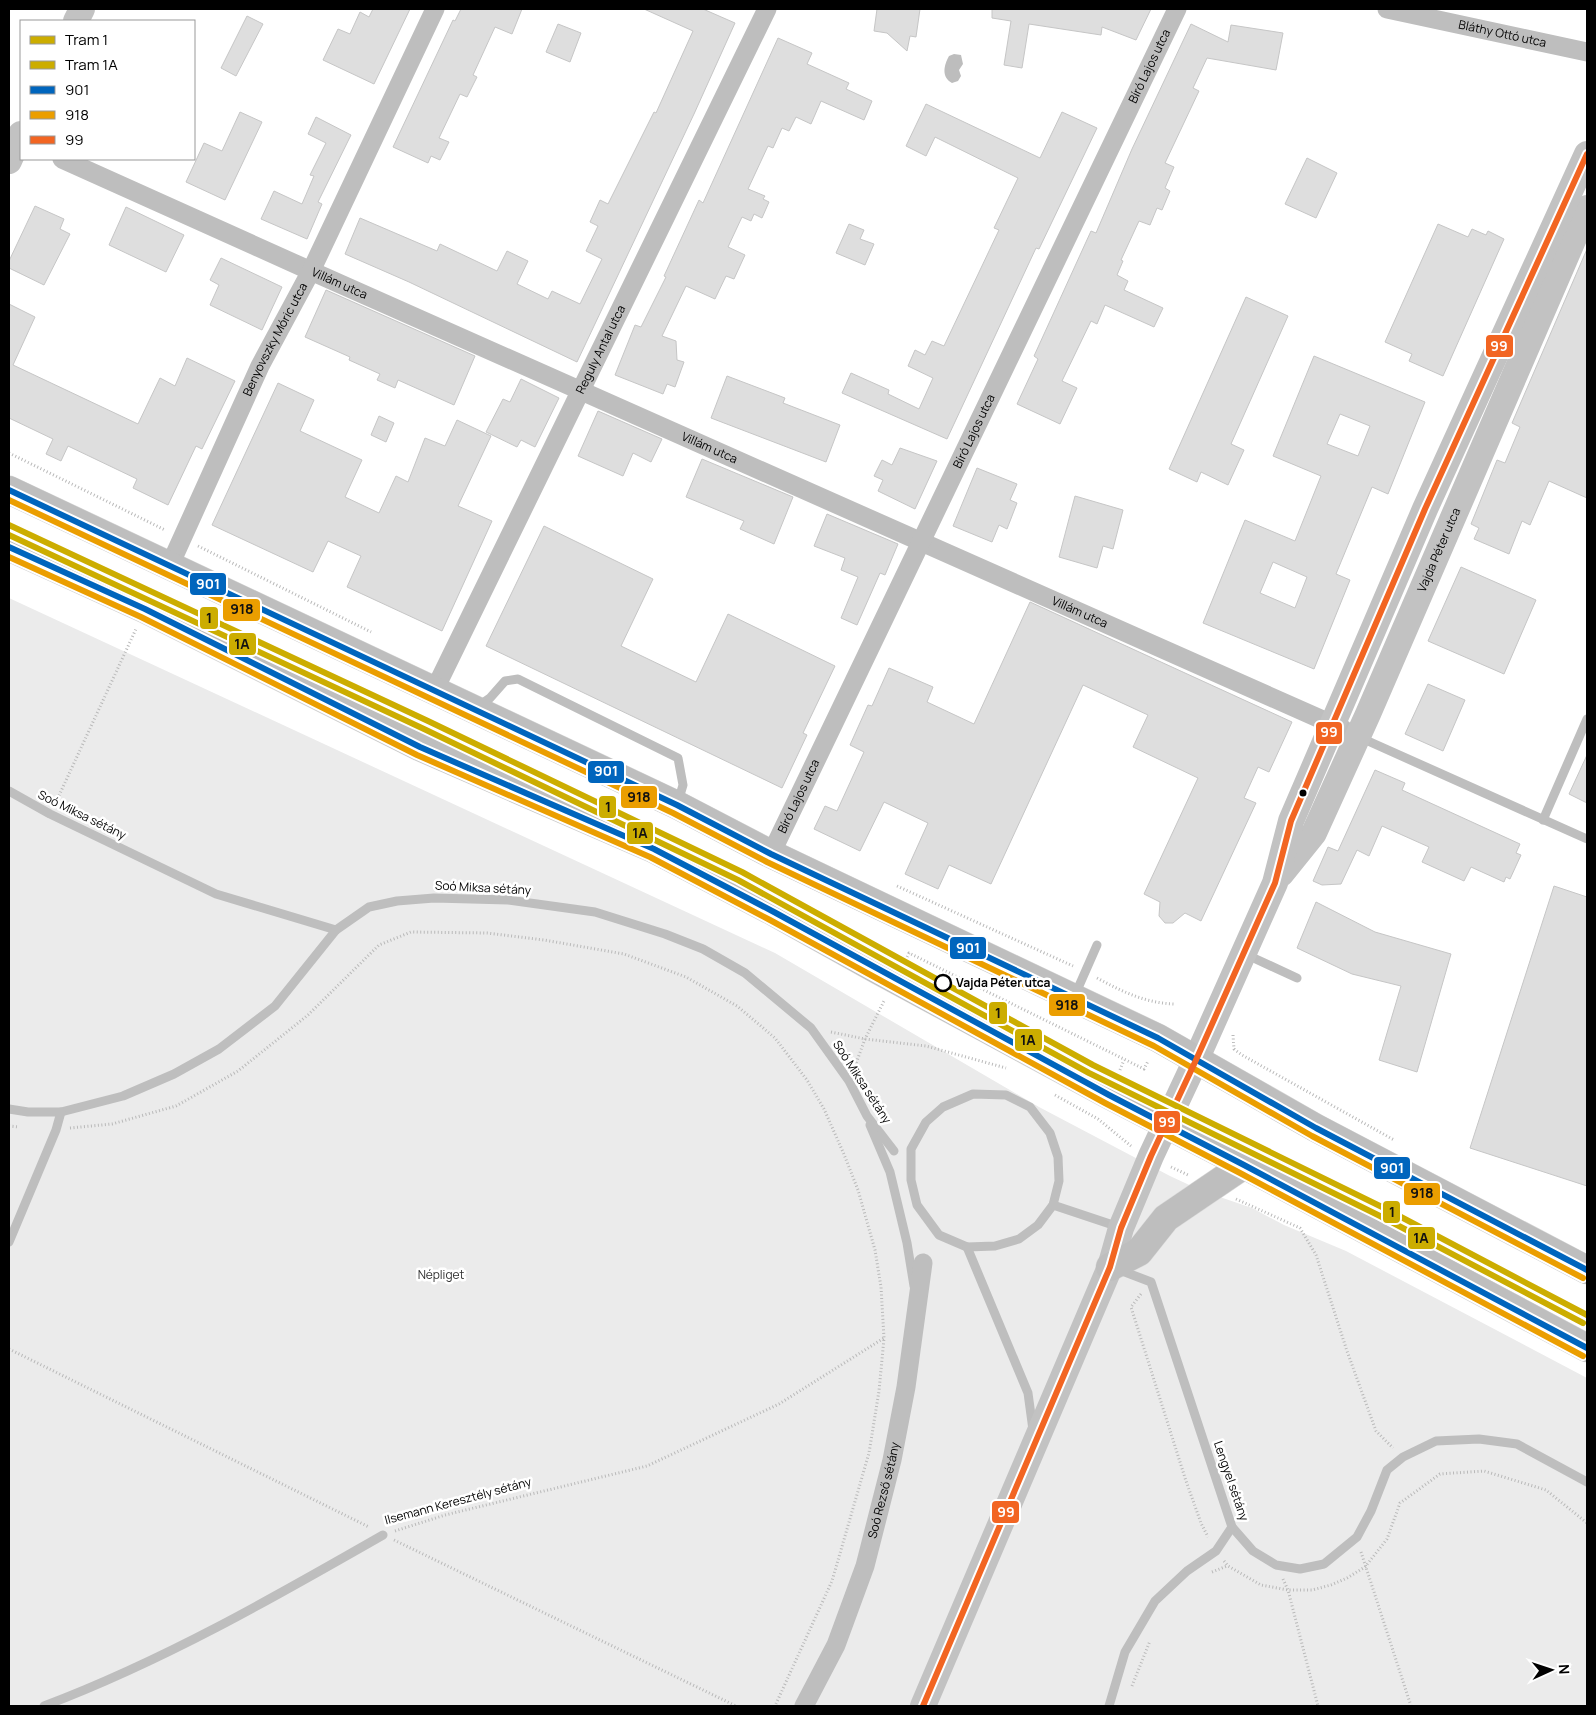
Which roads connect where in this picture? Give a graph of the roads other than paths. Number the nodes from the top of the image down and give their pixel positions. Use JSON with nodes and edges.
{"nodes":[{"id":1,"x":436,"y":9,"type":"edge"},
{"id":2,"x":767,"y":9,"type":"edge"},
{"id":3,"x":1177,"y":9,"type":"edge"},
{"id":4,"x":1387,"y":9,"type":"edge"},
{"id":5,"x":1587,"y":52,"type":"edge"},
{"id":6,"x":1587,"y":154,"type":"edge"},
{"id":7,"x":64,"y":160,"type":"edge"},
{"id":8,"x":1587,"y":208,"type":"edge"},
{"id":9,"x":311,"y":271,"type":"junction"},
{"id":10,"x":581,"y":391,"type":"junction"},
{"id":11,"x":9,"y":490,"type":"edge"},
{"id":12,"x":920,"y":542,"type":"junction"},
{"id":13,"x":9,"y":547,"type":"edge"},
{"id":14,"x":170,"y":565,"type":"junction"},
{"id":15,"x":434,"y":691,"type":"junction"},
{"id":16,"x":474,"y":708,"type":"junction"},
{"id":17,"x":1587,"y":719,"type":"edge"},
{"id":18,"x":1333,"y":725,"type":"junction"},
{"id":19,"x":1358,"y":736,"type":"junction"},
{"id":20,"x":9,"y":791,"type":"edge"},
{"id":21,"x":677,"y":805,"type":"junction"},
{"id":22,"x":1543,"y":820,"type":"junction"},
{"id":23,"x":1587,"y":839,"type":"edge"},
{"id":24,"x":771,"y":854,"type":"junction"},
{"id":25,"x":1275,"y":883,"type":"junction"},
{"id":26,"x":336,"y":930,"type":"junction"},
{"id":27,"x":1097,"y":945,"type":"dead end"},
{"id":28,"x":1243,"y":953,"type":"junction"},
{"id":29,"x":1297,"y":978,"type":"dead end"},
{"id":30,"x":1074,"y":997,"type":"junction"},
{"id":31,"x":1196,"y":1060,"type":"junction"},
{"id":32,"x":9,"y":1108,"type":"edge"},
{"id":33,"x":61,"y":1112,"type":"junction"},
{"id":34,"x":867,"y":1116,"type":"junction"},
{"id":35,"x":1166,"y":1124,"type":"junction"},
{"id":36,"x":894,"y":1151,"type":"dead end"},
{"id":37,"x":1244,"y":1165,"type":"junction"},
{"id":38,"x":1053,"y":1205,"type":"junction"},
{"id":39,"x":1121,"y":1228,"type":"junction"},
{"id":40,"x":9,"y":1242,"type":"edge"},
{"id":41,"x":967,"y":1247,"type":"junction"},
{"id":42,"x":923,"y":1263,"type":"dead end"},
{"id":43,"x":1110,"y":1266,"type":"junction"},
{"id":44,"x":1587,"y":1270,"type":"edge"},
{"id":45,"x":917,"y":1306,"type":"junction"},
{"id":46,"x":1587,"y":1348,"type":"edge"},
{"id":47,"x":1034,"y":1441,"type":"junction"},
{"id":48,"x":1587,"y":1482,"type":"edge"},
{"id":49,"x":1232,"y":1527,"type":"junction"},
{"id":50,"x":383,"y":1535,"type":"road end"},
{"id":51,"x":44,"y":1706,"type":"edge"},
{"id":52,"x":804,"y":1706,"type":"edge"},
{"id":53,"x":923,"y":1706,"type":"edge"},
{"id":54,"x":1109,"y":1706,"type":"edge"}],
"edges":[{"from":1,"to":9,"type":"street","name":"Benyovszky Móric utca"},
{"from":2,"to":10,"type":"street","name":"Reguly Antal utca"},
{"from":3,"to":12,"type":"street","name":"Bíró Lajos utca"},
{"from":4,"to":5,"type":"street","name":"Bláthy Ottó utca"},
{"from":6,"to":18,"type":"street","name":"Vajda Péter utca"},
{"from":7,"to":9,"type":"street","name":"Villám utca"},
{"from":8,"to":19,"type":"street","name":"Vajda Péter utca"},
{"from":9,"to":10,"type":"street","name":"Villám utca"},
{"from":9,"to":14,"type":"street","name":"Benyovszky Móric utca"},
{"from":10,"to":12,"type":"street","name":"Villám utca"},
{"from":10,"to":15,"type":"street","name":"Reguly Antal utca"},
{"from":11,"to":14,"type":"main road"},
{"from":12,"to":18,"type":"street","name":"Villám utca"},
{"from":12,"to":24,"type":"street","name":"Bíró Lajos utca"},
{"from":13,"to":35,"type":"main road"},
{"from":14,"to":15,"type":"main road"},
{"from":15,"to":16,"type":"main road"},
{"from":16,"to":21,"type":"main road"},
{"from":16,"to":21,"type":"lane"},
{"from":17,"to":22,"type":"lane"},
{"from":18,"to":19,"type":"street","name":"Villám utca"},
{"from":18,"to":25,"type":"street","name":"Vajda Péter utca"},
{"from":19,"to":22,"type":"lane"},
{"from":19,"to":25,"type":"street","name":"Vajda Péter utca"},
{"from":20,"to":26,"type":"lane","name":"Soó Miksa sétány"},
{"from":21,"to":24,"type":"main road"},
{"from":22,"to":23,"type":"lane"},
{"from":24,"to":30,"type":"main road"},
{"from":25,"to":28,"type":"street","name":"Vajda Péter utca"},
{"from":26,"to":33,"type":"lane"},
{"from":26,"to":34,"type":"lane","name":"Soó Miksa sétány"},
{"from":27,"to":30,"type":"lane"},
{"from":28,"to":29,"type":"lane"},
{"from":28,"to":31,"type":"street","name":"Vajda Péter utca"},
{"from":30,"to":31,"type":"main road"},
{"from":31,"to":35,"type":"street","name":"Vajda Péter utca"},
{"from":31,"to":44,"type":"main road"},
{"from":32,"to":33,"type":"lane"},
{"from":33,"to":40,"type":"lane"},
{"from":34,"to":36,"type":"lane","name":"Soó Miksa sétány"},
{"from":34,"to":45,"type":"lane"},
{"from":35,"to":37,"type":"main road"},
{"from":35,"to":39,"type":"street","name":"Vajda Péter utca"},
{"from":37,"to":43,"type":"main road"},
{"from":37,"to":46,"type":"main road"},
{"from":38,"to":39,"type":"lane"},
{"from":38,"to":41,"type":"lane"},
{"from":38,"to":41,"type":"lane"},
{"from":39,"to":43,"type":"street","name":"Vajda Péter utca"},
{"from":41,"to":47,"type":"lane"},
{"from":42,"to":45,"type":"street","name":"Soó Rezső sétány"},
{"from":43,"to":47,"type":"street","name":"Vajda Péter utca"},
{"from":43,"to":49,"type":"lane","name":"Lengyel sétány"},
{"from":45,"to":52,"type":"street","name":"Soó Rezső sétány"},
{"from":47,"to":53,"type":"street","name":"Vajda Péter utca"},
{"from":48,"to":49,"type":"lane","name":"Lengyel sétány"},
{"from":49,"to":54,"type":"lane"},
{"from":50,"to":51,"type":"lane","name":"Ilsemann Keresztély sétány"}]}
